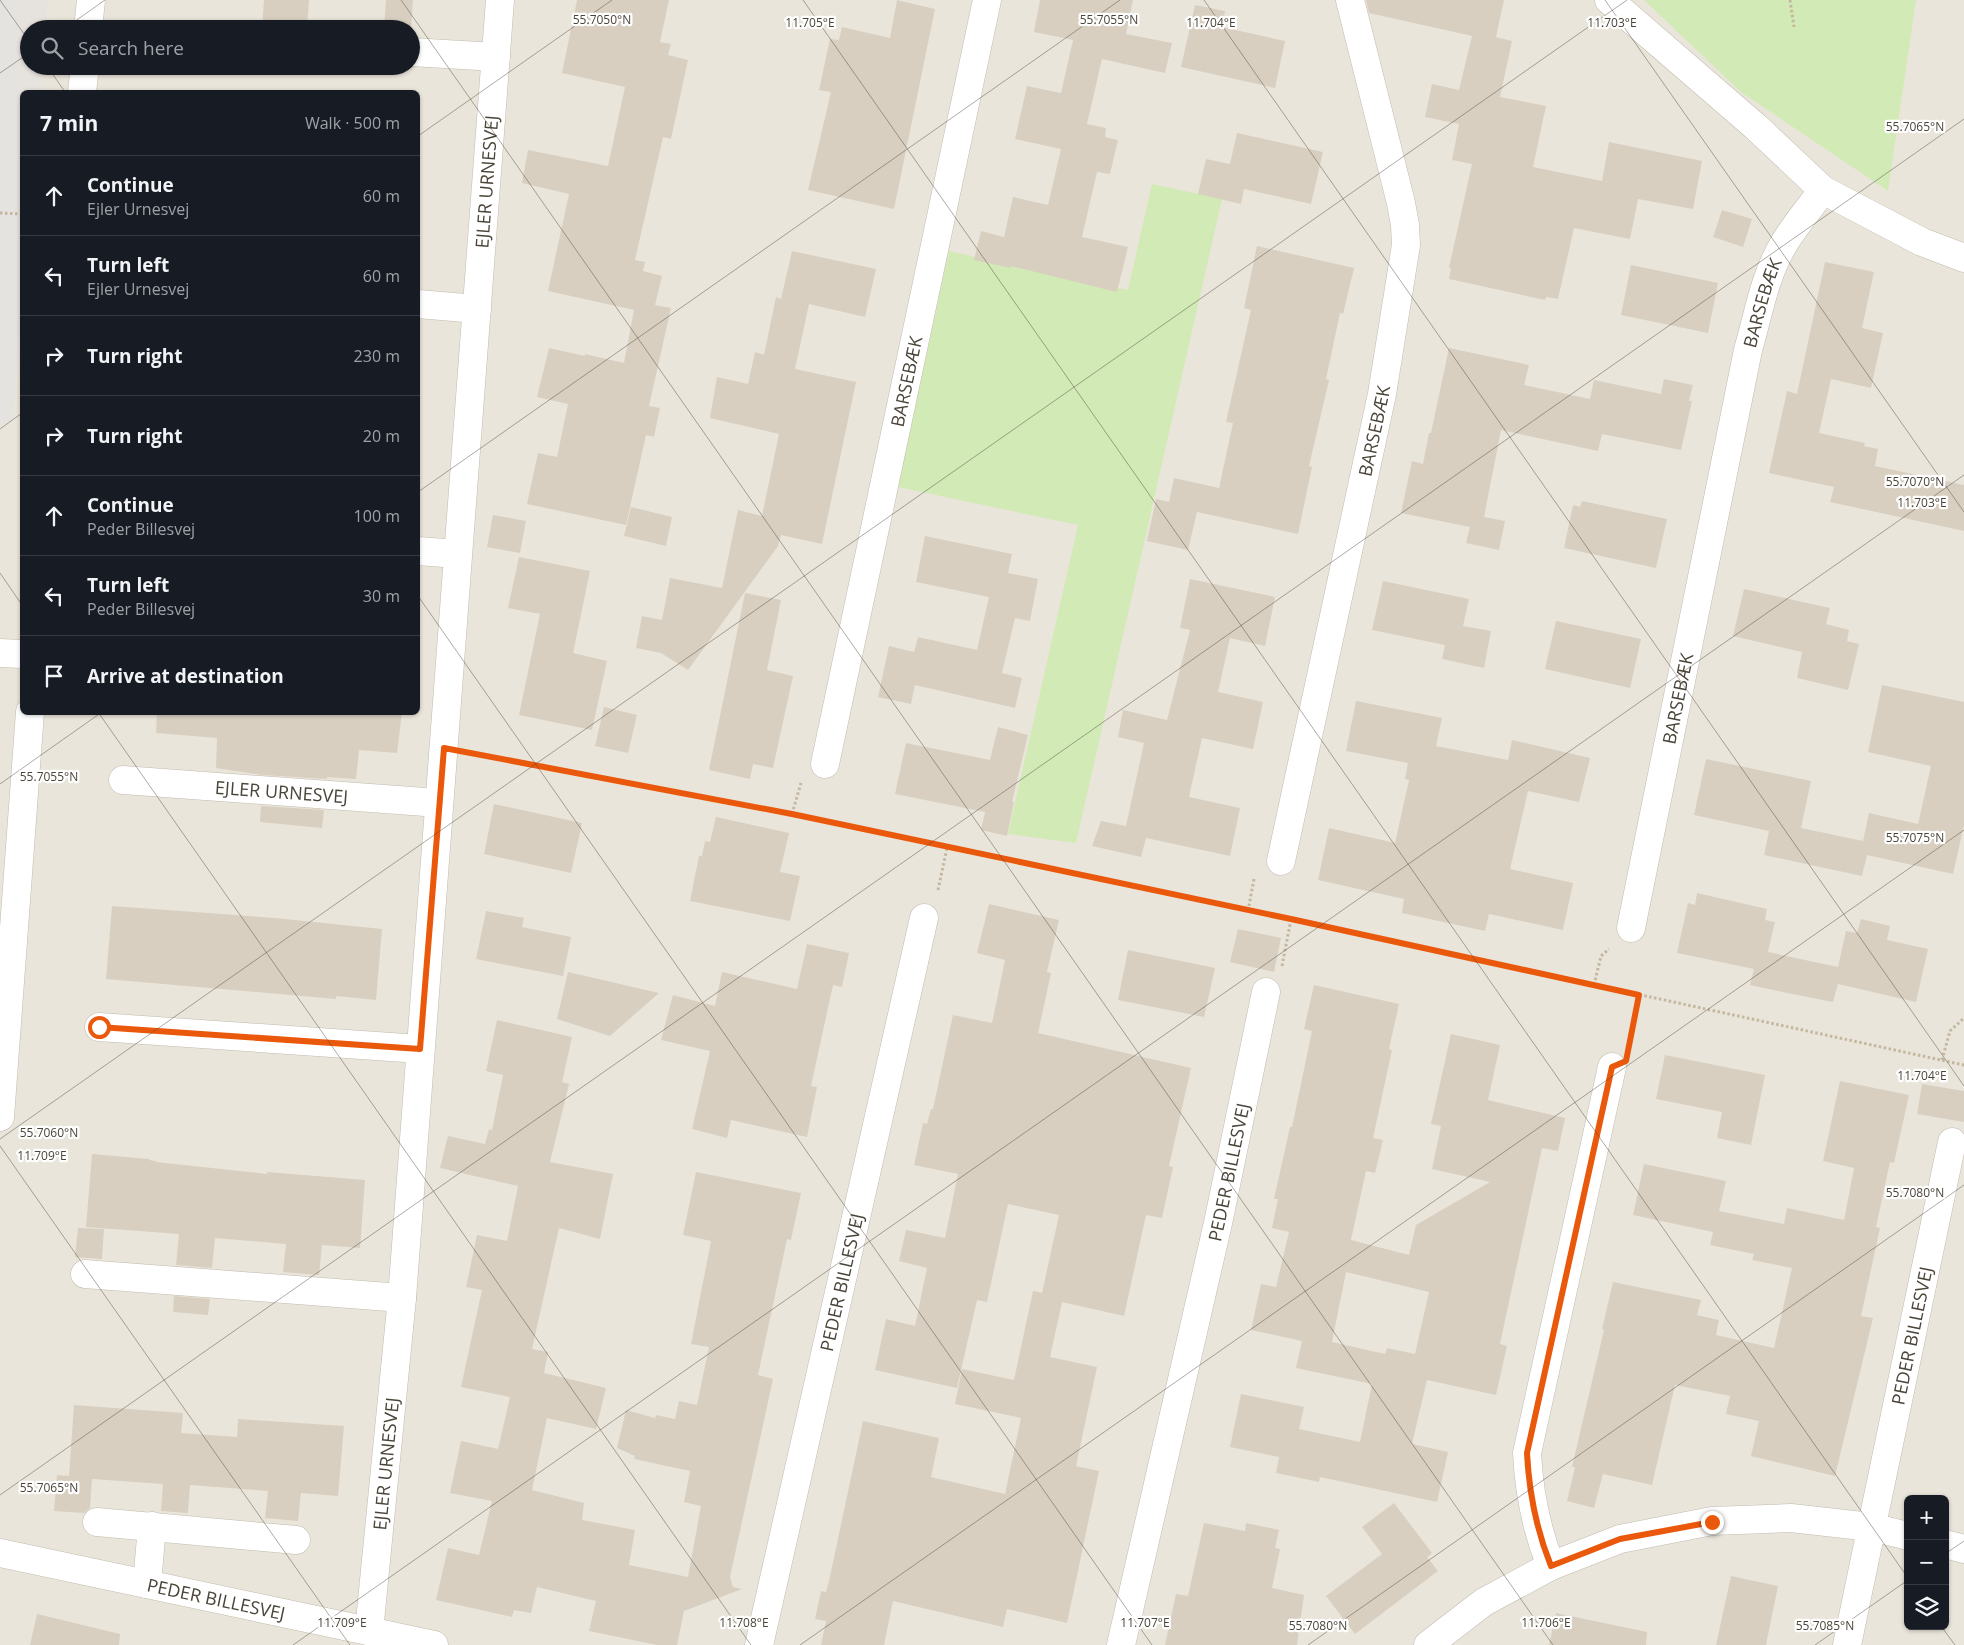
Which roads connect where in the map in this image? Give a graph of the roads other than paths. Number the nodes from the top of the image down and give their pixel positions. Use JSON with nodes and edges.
{"nodes":[{"id":1,"x":91,"y":0,"type":"edge"},
{"id":2,"x":500,"y":0,"type":"edge"},
{"id":3,"x":988,"y":0,"type":"edge"},
{"id":4,"x":1350,"y":0,"type":"edge"},
{"id":5,"x":1609,"y":0,"type":"edge"},
{"id":6,"x":89,"y":20,"type":"edge"},
{"id":7,"x":420,"y":52,"type":"edge"},
{"id":8,"x":496,"y":56,"type":"junction"},
{"id":9,"x":84,"y":75,"type":"edge"},
{"id":10,"x":82,"y":90,"type":"edge"},
{"id":11,"x":1822,"y":190,"type":"junction"},
{"id":12,"x":1964,"y":258,"type":"edge"},
{"id":13,"x":420,"y":304,"type":"edge"},
{"id":14,"x":477,"y":309,"type":"junction"},
{"id":15,"x":420,"y":551,"type":"edge"},
{"id":16,"x":457,"y":554,"type":"junction"},
{"id":17,"x":0,"y":653,"type":"edge"},
{"id":18,"x":20,"y":654,"type":"edge"},
{"id":19,"x":30,"y":715,"type":"edge"},
{"id":20,"x":825,"y":764,"type":"dead end"},
{"id":21,"x":123,"y":780,"type":"dead end"},
{"id":22,"x":439,"y":803,"type":"junction"},
{"id":23,"x":1281,"y":861,"type":"dead end"},
{"id":24,"x":924,"y":918,"type":"road end"},
{"id":25,"x":1631,"y":928,"type":"road end"},
{"id":26,"x":1266,"y":992,"type":"road end"},
{"id":27,"x":99,"y":1027,"type":"dead end"},
{"id":28,"x":420,"y":1049,"type":"junction"},
{"id":29,"x":1612,"y":1067,"type":"road end"},
{"id":30,"x":0,"y":1117,"type":"edge"},
{"id":31,"x":1952,"y":1142,"type":"dead end"},
{"id":32,"x":85,"y":1274,"type":"dead end"},
{"id":33,"x":402,"y":1298,"type":"junction"},
{"id":34,"x":97,"y":1522,"type":"dead end"},
{"id":35,"x":152,"y":1526,"type":"junction"},
{"id":36,"x":1871,"y":1527,"type":"junction"},
{"id":37,"x":1904,"y":1535,"type":"edge"},
{"id":38,"x":296,"y":1540,"type":"dead end"},
{"id":39,"x":1949,"y":1545,"type":"edge"},
{"id":40,"x":1964,"y":1549,"type":"edge"},
{"id":41,"x":0,"y":1553,"type":"edge"},
{"id":42,"x":1551,"y":1566,"type":"junction"},
{"id":43,"x":147,"y":1584,"type":"junction"},
{"id":44,"x":370,"y":1631,"type":"junction"},
{"id":45,"x":434,"y":1645,"type":"edge"},
{"id":46,"x":760,"y":1645,"type":"edge"},
{"id":47,"x":1121,"y":1645,"type":"edge"},
{"id":48,"x":1428,"y":1645,"type":"edge"},
{"id":49,"x":1847,"y":1645,"type":"edge"}],
"edges":[{"from":1,"to":6,"type":"street"},
{"from":2,"to":8,"type":"street","name":"EJLER URNESVEJ"},
{"from":3,"to":20,"type":"street","name":"BARSEBÆK"},
{"from":4,"to":23,"type":"street","name":"BARSEBÆK"},
{"from":5,"to":11,"type":"street"},
{"from":7,"to":8,"type":"street"},
{"from":8,"to":14,"type":"street","name":"EJLER URNESVEJ"},
{"from":9,"to":10,"type":"street"},
{"from":11,"to":12,"type":"street"},
{"from":11,"to":25,"type":"street","name":"BARSEBÆK"},
{"from":13,"to":14,"type":"street"},
{"from":14,"to":16,"type":"street","name":"EJLER URNESVEJ"},
{"from":15,"to":16,"type":"street"},
{"from":16,"to":22,"type":"street","name":"EJLER URNESVEJ"},
{"from":17,"to":18,"type":"street"},
{"from":19,"to":30,"type":"street"},
{"from":21,"to":22,"type":"street","name":"EJLER URNESVEJ"},
{"from":22,"to":28,"type":"street","name":"EJLER URNESVEJ"},
{"from":24,"to":46,"type":"street","name":"PEDER BILLESVEJ"},
{"from":26,"to":47,"type":"street","name":"PEDER BILLESVEJ"},
{"from":27,"to":28,"type":"street"},
{"from":28,"to":33,"type":"street","name":"EJLER URNESVEJ"},
{"from":29,"to":42,"type":"street"},
{"from":31,"to":36,"type":"street","name":"PEDER BILLESVEJ"},
{"from":32,"to":33,"type":"street"},
{"from":33,"to":44,"type":"street","name":"EJLER URNESVEJ"},
{"from":34,"to":35,"type":"street"},
{"from":35,"to":38,"type":"street"},
{"from":35,"to":43,"type":"street"},
{"from":36,"to":37,"type":"street"},
{"from":36,"to":42,"type":"street"},
{"from":36,"to":49,"type":"street","name":"PEDER BILLESVEJ"},
{"from":39,"to":40,"type":"street"},
{"from":41,"to":43,"type":"street","name":"PEDER BILLESVEJ"},
{"from":42,"to":48,"type":"street"},
{"from":43,"to":44,"type":"street","name":"PEDER BILLESVEJ"},
{"from":44,"to":45,"type":"street","name":"PEDER BILLESVEJ"}]}
